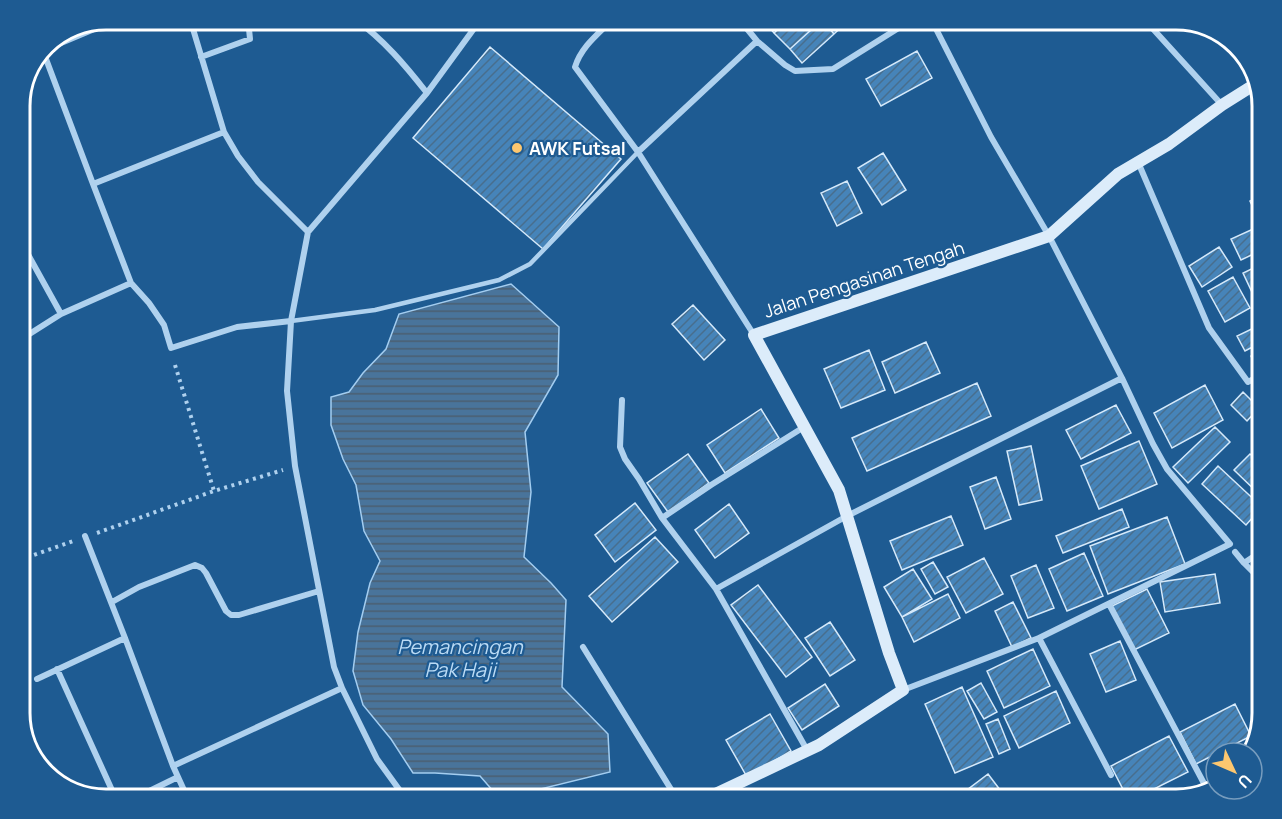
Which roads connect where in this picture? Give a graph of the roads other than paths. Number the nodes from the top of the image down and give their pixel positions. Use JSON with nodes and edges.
{"nodes":[{"id":1,"x":193,"y":30,"type":"edge"},
{"id":2,"x":249,"y":30,"type":"edge"},
{"id":3,"x":369,"y":30,"type":"edge"},
{"id":4,"x":474,"y":30,"type":"edge"},
{"id":5,"x":602,"y":30,"type":"edge"},
{"id":6,"x":748,"y":30,"type":"edge"},
{"id":7,"x":895,"y":30,"type":"edge"},
{"id":8,"x":936,"y":30,"type":"edge"},
{"id":9,"x":1153,"y":30,"type":"edge"},
{"id":10,"x":91,"y":31,"type":"edge"},
{"id":11,"x":69,"y":40,"type":"edge"},
{"id":12,"x":757,"y":41,"type":"junction"},
{"id":13,"x":201,"y":57,"type":"junction"},
{"id":14,"x":46,"y":60,"type":"edge"},
{"id":15,"x":1249,"y":88,"type":"edge"},
{"id":16,"x":428,"y":93,"type":"junction"},
{"id":17,"x":1222,"y":105,"type":"junction"},
{"id":18,"x":224,"y":132,"type":"junction"},
{"id":19,"x":638,"y":152,"type":"junction"},
{"id":20,"x":1138,"y":162,"type":"junction"},
{"id":21,"x":93,"y":183,"type":"junction"},
{"id":22,"x":308,"y":232,"type":"junction"},
{"id":23,"x":1049,"y":236,"type":"junction"},
{"id":24,"x":30,"y":258,"type":"edge"},
{"id":25,"x":130,"y":283,"type":"junction"},
{"id":26,"x":61,"y":314,"type":"junction"},
{"id":27,"x":291,"y":321,"type":"junction"},
{"id":28,"x":30,"y":334,"type":"edge"},
{"id":29,"x":754,"y":335,"type":"junction"},
{"id":30,"x":1122,"y":378,"type":"junction"},
{"id":31,"x":1252,"y":380,"type":"edge"},
{"id":32,"x":622,"y":400,"type":"dead end"},
{"id":33,"x":804,"y":427,"type":"junction"},
{"id":34,"x":847,"y":516,"type":"junction"},
{"id":35,"x":662,"y":518,"type":"junction"},
{"id":36,"x":86,"y":537,"type":"road end"},
{"id":37,"x":1235,"y":552,"type":"dead end"},
{"id":38,"x":1252,"y":558,"type":"edge"},
{"id":39,"x":1244,"y":563,"type":"junction"},
{"id":40,"x":1252,"y":571,"type":"edge"},
{"id":41,"x":716,"y":589,"type":"junction"},
{"id":42,"x":319,"y":591,"type":"junction"},
{"id":43,"x":112,"y":602,"type":"junction"},
{"id":44,"x":1109,"y":604,"type":"junction"},
{"id":45,"x":125,"y":638,"type":"junction"},
{"id":46,"x":1039,"y":638,"type":"junction"},
{"id":47,"x":583,"y":647,"type":"dead end"},
{"id":48,"x":57,"y":669,"type":"junction"},
{"id":49,"x":37,"y":679,"type":"dead end"},
{"id":50,"x":342,"y":688,"type":"junction"},
{"id":51,"x":903,"y":690,"type":"junction"},
{"id":52,"x":807,"y":750,"type":"junction"},
{"id":53,"x":172,"y":766,"type":"junction"},
{"id":54,"x":1111,"y":775,"type":"dead end"},
{"id":55,"x":178,"y":777,"type":"junction"},
{"id":56,"x":1204,"y":783,"type":"edge"},
{"id":57,"x":111,"y":789,"type":"edge"},
{"id":58,"x":155,"y":789,"type":"edge"},
{"id":59,"x":183,"y":789,"type":"edge"},
{"id":60,"x":398,"y":789,"type":"edge"},
{"id":61,"x":670,"y":789,"type":"edge"},
{"id":62,"x":727,"y":789,"type":"edge"}],
"edges":[{"from":1,"to":13,"type":"street"},
{"from":2,"to":13,"type":"street"},
{"from":3,"to":16,"type":"street"},
{"from":4,"to":16,"type":"street"},
{"from":5,"to":19,"type":"street"},
{"from":6,"to":12,"type":"street"},
{"from":7,"to":12,"type":"street"},
{"from":8,"to":23,"type":"street"},
{"from":9,"to":17,"type":"street"},
{"from":10,"to":11,"type":"street"},
{"from":12,"to":19,"type":"street"},
{"from":13,"to":18,"type":"street"},
{"from":14,"to":21,"type":"street"},
{"from":15,"to":17,"type":"street","name":"Jalan Pengasinan Tengah"},
{"from":16,"to":22,"type":"street"},
{"from":17,"to":20,"type":"street","name":"Jalan Pengasinan Tengah"},
{"from":18,"to":21,"type":"street"},
{"from":18,"to":22,"type":"street"},
{"from":19,"to":27,"type":"lane"},
{"from":19,"to":29,"type":"street"},
{"from":20,"to":23,"type":"street","name":"Jalan Pengasinan Tengah"},
{"from":20,"to":31,"type":"street"},
{"from":21,"to":25,"type":"street"},
{"from":22,"to":27,"type":"street"},
{"from":23,"to":29,"type":"street","name":"Jalan Pengasinan Tengah"},
{"from":23,"to":30,"type":"street"},
{"from":24,"to":26,"type":"street"},
{"from":25,"to":26,"type":"street"},
{"from":25,"to":27,"type":"street"},
{"from":26,"to":28,"type":"street"},
{"from":27,"to":42,"type":"street"},
{"from":29,"to":33,"type":"street","name":"Jalan Pengasinan Tengah"},
{"from":30,"to":34,"type":"street"},
{"from":30,"to":44,"type":"street"},
{"from":32,"to":35,"type":"street"},
{"from":33,"to":34,"type":"street","name":"Jalan Pengasinan Tengah"},
{"from":33,"to":35,"type":"street"},
{"from":34,"to":41,"type":"street"},
{"from":34,"to":51,"type":"street","name":"Jalan Pengasinan Tengah"},
{"from":35,"to":41,"type":"street"},
{"from":36,"to":43,"type":"street"},
{"from":37,"to":39,"type":"street"},
{"from":38,"to":39,"type":"street"},
{"from":39,"to":40,"type":"street"},
{"from":41,"to":52,"type":"street"},
{"from":42,"to":43,"type":"street"},
{"from":42,"to":50,"type":"street"},
{"from":43,"to":45,"type":"street"},
{"from":44,"to":46,"type":"street"},
{"from":44,"to":56,"type":"street"},
{"from":45,"to":48,"type":"street"},
{"from":45,"to":53,"type":"street"},
{"from":46,"to":51,"type":"street"},
{"from":46,"to":54,"type":"street"},
{"from":47,"to":61,"type":"street"},
{"from":48,"to":49,"type":"street"},
{"from":48,"to":57,"type":"street"},
{"from":50,"to":53,"type":"street"},
{"from":50,"to":60,"type":"street"},
{"from":51,"to":52,"type":"street"},
{"from":52,"to":62,"type":"street"},
{"from":53,"to":55,"type":"street"},
{"from":55,"to":58,"type":"street"},
{"from":55,"to":59,"type":"street"}]}
